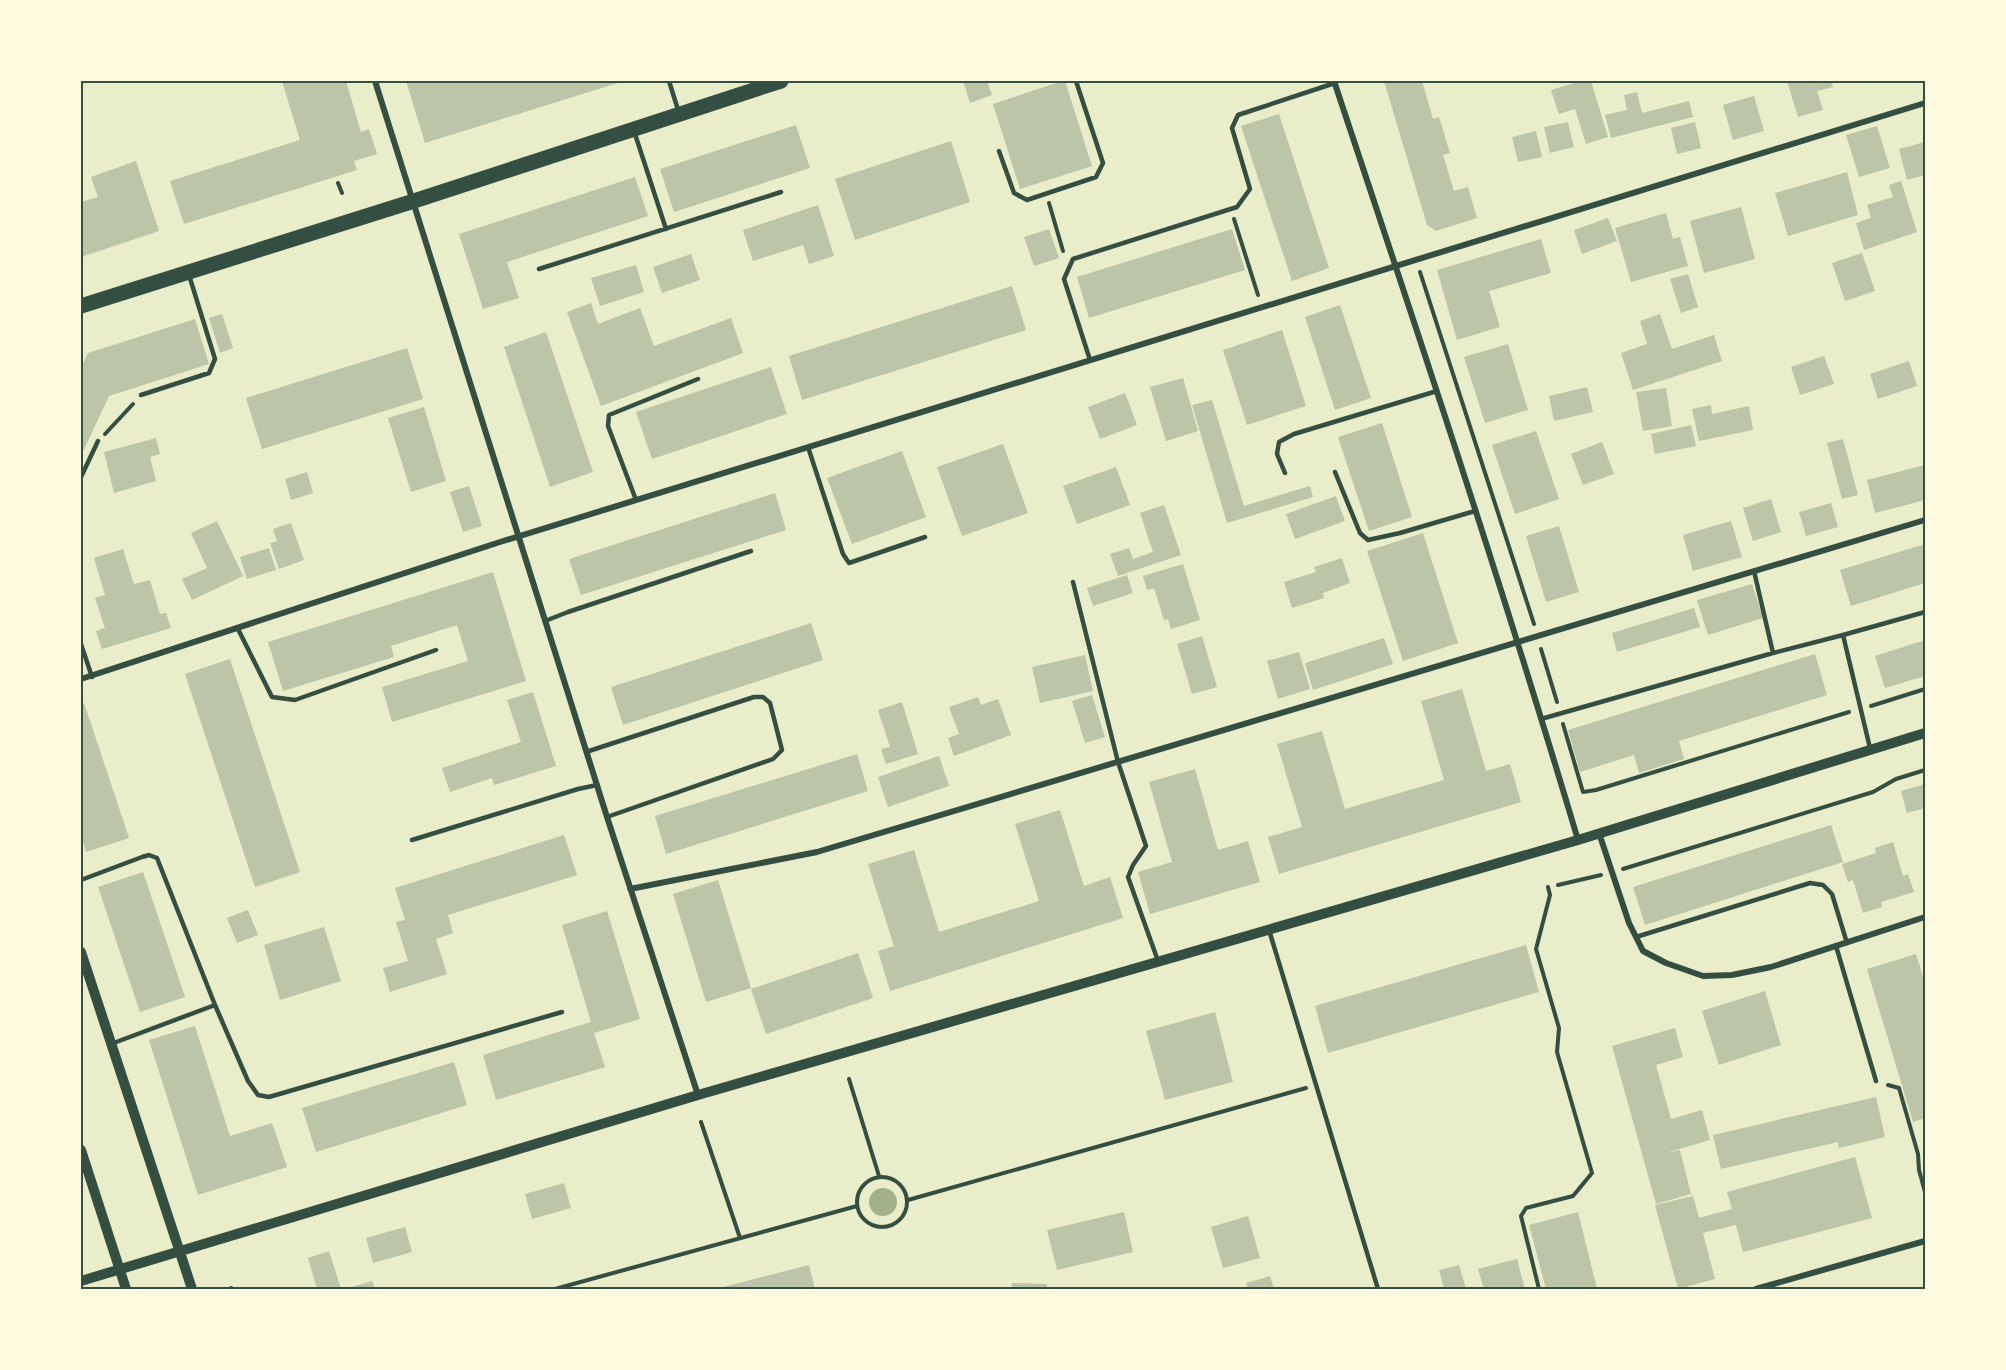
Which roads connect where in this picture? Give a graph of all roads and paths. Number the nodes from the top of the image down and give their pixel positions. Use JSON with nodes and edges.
{"nodes":[{"id":1,"x":375,"y":81,"type":"edge"},
{"id":2,"x":669,"y":81,"type":"edge"},
{"id":3,"x":781,"y":81,"type":"edge"},
{"id":4,"x":1076,"y":81,"type":"edge"},
{"id":5,"x":1334,"y":82,"type":"edge"},
{"id":6,"x":763,"y":84,"type":"edge"},
{"id":7,"x":1925,"y":103,"type":"edge"},
{"id":8,"x":679,"y":114,"type":"junction"},
{"id":9,"x":634,"y":129,"type":"junction"},
{"id":10,"x":999,"y":151,"type":"dead end"},
{"id":11,"x":338,"y":183,"type":"dead end"},
{"id":12,"x":781,"y":192,"type":"dead end"},
{"id":13,"x":342,"y":193,"type":"dead end"},
{"id":14,"x":1046,"y":194,"type":"junction"},
{"id":15,"x":414,"y":201,"type":"junction"},
{"id":16,"x":1231,"y":209,"type":"junction"},
{"id":17,"x":666,"y":229,"type":"junction"},
{"id":18,"x":1064,"y":253,"type":"dead end"},
{"id":19,"x":1416,"y":260,"type":"junction"},
{"id":20,"x":1396,"y":266,"type":"junction"},
{"id":21,"x":539,"y":269,"type":"dead end"},
{"id":22,"x":188,"y":272,"type":"junction"},
{"id":23,"x":81,"y":306,"type":"edge"},
{"id":24,"x":1262,"y":307,"type":"junction"},
{"id":25,"x":1090,"y":360,"type":"junction"},
{"id":26,"x":698,"y":379,"type":"dead end"},
{"id":27,"x":1437,"y":391,"type":"junction"},
{"id":28,"x":141,"y":395,"type":"joint"},
{"id":29,"x":98,"y":441,"type":"joint"},
{"id":30,"x":808,"y":447,"type":"junction"},
{"id":31,"x":1335,"y":472,"type":"dead end"},
{"id":32,"x":1285,"y":473,"type":"dead end"},
{"id":33,"x":81,"y":477,"type":"edge"},
{"id":34,"x":636,"y":500,"type":"junction"},
{"id":35,"x":1475,"y":511,"type":"junction"},
{"id":36,"x":1925,"y":520,"type":"edge"},
{"id":37,"x":518,"y":537,"type":"junction"},
{"id":38,"x":925,"y":537,"type":"dead end"},
{"id":39,"x":751,"y":551,"type":"dead end"},
{"id":40,"x":1754,"y":571,"type":"junction"},
{"id":41,"x":1073,"y":582,"type":"dead end"},
{"id":42,"x":1925,"y":612,"type":"edge"},
{"id":43,"x":545,"y":621,"type":"junction"},
{"id":44,"x":238,"y":628,"type":"junction"},
{"id":45,"x":1843,"y":635,"type":"junction"},
{"id":46,"x":1538,"y":636,"type":"junction"},
{"id":47,"x":1518,"y":642,"type":"junction"},
{"id":48,"x":81,"y":644,"type":"edge"},
{"id":49,"x":436,"y":650,"type":"dead end"},
{"id":50,"x":1773,"y":653,"type":"junction"},
{"id":51,"x":92,"y":677,"type":"junction"},
{"id":52,"x":81,"y":680,"type":"edge"},
{"id":53,"x":1925,"y":689,"type":"edge"},
{"id":54,"x":1861,"y":709,"type":"junction"},
{"id":55,"x":1560,"y":713,"type":"junction"},
{"id":56,"x":1541,"y":719,"type":"junction"},
{"id":57,"x":1925,"y":733,"type":"edge"},
{"id":58,"x":1871,"y":749,"type":"junction"},
{"id":59,"x":586,"y":752,"type":"junction"},
{"id":60,"x":1118,"y":762,"type":"junction"},
{"id":61,"x":1925,"y":770,"type":"edge"},
{"id":62,"x":597,"y":785,"type":"junction"},
{"id":63,"x":607,"y":817,"type":"junction"},
{"id":64,"x":1599,"y":833,"type":"junction"},
{"id":65,"x":412,"y":840,"type":"dead end"},
{"id":66,"x":1578,"y":840,"type":"junction"},
{"id":67,"x":1612,"y":872,"type":"junction"},
{"id":68,"x":81,"y":880,"type":"edge"},
{"id":69,"x":1558,"y":885,"type":"dead end"},
{"id":70,"x":1548,"y":887,"type":"dead end"},
{"id":71,"x":630,"y":890,"type":"junction"},
{"id":72,"x":1925,"y":917,"type":"edge"},
{"id":73,"x":1269,"y":929,"type":"junction"},
{"id":74,"x":1636,"y":937,"type":"junction"},
{"id":75,"x":1847,"y":943,"type":"junction"},
{"id":76,"x":1836,"y":946,"type":"junction"},
{"id":77,"x":81,"y":952,"type":"edge"},
{"id":78,"x":1158,"y":961,"type":"junction"},
{"id":79,"x":215,"y":1005,"type":"junction"},
{"id":80,"x":562,"y":1012,"type":"dead end"},
{"id":81,"x":111,"y":1044,"type":"junction"},
{"id":82,"x":849,"y":1079,"type":"dead end"},
{"id":83,"x":1876,"y":1081,"type":"joint"},
{"id":84,"x":1316,"y":1086,"type":"junction"},
{"id":85,"x":698,"y":1095,"type":"junction"},
{"id":86,"x":701,"y":1122,"type":"dead end"},
{"id":87,"x":81,"y":1150,"type":"edge"},
{"id":88,"x":879,"y":1176,"type":"junction"},
{"id":89,"x":1925,"y":1192,"type":"edge"},
{"id":90,"x":908,"y":1200,"type":"junction"},
{"id":91,"x":857,"y":1206,"type":"junction"},
{"id":92,"x":740,"y":1238,"type":"junction"},
{"id":93,"x":1925,"y":1241,"type":"edge"},
{"id":94,"x":179,"y":1252,"type":"junction"},
{"id":95,"x":119,"y":1269,"type":"junction"},
{"id":96,"x":81,"y":1281,"type":"edge"},
{"id":97,"x":126,"y":1289,"type":"edge"},
{"id":98,"x":192,"y":1289,"type":"edge"},
{"id":99,"x":555,"y":1289,"type":"edge"},
{"id":100,"x":1378,"y":1289,"type":"edge"},
{"id":101,"x":1539,"y":1289,"type":"edge"},
{"id":102,"x":1756,"y":1289,"type":"edge"}],
"edges":[{"from":1,"to":15,"type":"street"},
{"from":2,"to":8,"type":"lane"},
{"from":3,"to":6,"type":"main road"},
{"from":4,"to":14,"type":"lane"},
{"from":5,"to":16,"type":"lane"},
{"from":5,"to":20,"type":"street"},
{"from":6,"to":8,"type":"main road"},
{"from":7,"to":19,"type":"street"},
{"from":8,"to":9,"type":"main road"},
{"from":9,"to":15,"type":"main road"},
{"from":9,"to":17,"type":"lane"},
{"from":10,"to":14,"type":"lane"},
{"from":11,"to":13,"type":"path"},
{"from":12,"to":17,"type":"lane"},
{"from":14,"to":18,"type":"path"},
{"from":15,"to":22,"type":"main road"},
{"from":15,"to":37,"type":"street"},
{"from":16,"to":24,"type":"path"},
{"from":16,"to":25,"type":"lane"},
{"from":17,"to":21,"type":"lane"},
{"from":19,"to":20,"type":"street"},
{"from":19,"to":46,"type":"path"},
{"from":20,"to":24,"type":"street"},
{"from":20,"to":27,"type":"street"},
{"from":22,"to":23,"type":"main road"},
{"from":22,"to":28,"type":"lane"},
{"from":24,"to":25,"type":"street"},
{"from":25,"to":30,"type":"street"},
{"from":26,"to":34,"type":"lane"},
{"from":27,"to":32,"type":"lane"},
{"from":27,"to":35,"type":"street"},
{"from":28,"to":29,"type":"path"},
{"from":29,"to":33,"type":"lane"},
{"from":30,"to":34,"type":"street"},
{"from":30,"to":38,"type":"lane"},
{"from":31,"to":35,"type":"lane"},
{"from":34,"to":37,"type":"street"},
{"from":35,"to":47,"type":"street"},
{"from":36,"to":40,"type":"street"},
{"from":37,"to":43,"type":"street"},
{"from":37,"to":44,"type":"street"},
{"from":39,"to":43,"type":"lane"},
{"from":40,"to":46,"type":"street"},
{"from":40,"to":50,"type":"lane"},
{"from":41,"to":60,"type":"lane"},
{"from":42,"to":45,"type":"lane"},
{"from":43,"to":59,"type":"street"},
{"from":44,"to":49,"type":"lane"},
{"from":44,"to":51,"type":"street"},
{"from":45,"to":50,"type":"lane"},
{"from":45,"to":54,"type":"lane"},
{"from":46,"to":47,"type":"street"},
{"from":46,"to":55,"type":"path"},
{"from":47,"to":56,"type":"street"},
{"from":47,"to":60,"type":"street"},
{"from":48,"to":51,"type":"lane"},
{"from":50,"to":55,"type":"lane"},
{"from":51,"to":52,"type":"street"},
{"from":53,"to":54,"type":"path"},
{"from":54,"to":55,"type":"path"},
{"from":54,"to":58,"type":"lane"},
{"from":55,"to":56,"type":"lane"},
{"from":56,"to":66,"type":"street"},
{"from":57,"to":58,"type":"street"},
{"from":58,"to":64,"type":"street"},
{"from":59,"to":62,"type":"street"},
{"from":59,"to":63,"type":"lane"},
{"from":60,"to":71,"type":"street"},
{"from":60,"to":78,"type":"lane"},
{"from":61,"to":67,"type":"path"},
{"from":62,"to":63,"type":"street"},
{"from":62,"to":65,"type":"lane"},
{"from":63,"to":71,"type":"street"},
{"from":64,"to":66,"type":"street"},
{"from":64,"to":67,"type":"street"},
{"from":66,"to":73,"type":"street"},
{"from":67,"to":69,"type":"path"},
{"from":67,"to":74,"type":"street"},
{"from":68,"to":79,"type":"lane"},
{"from":70,"to":101,"type":"path"},
{"from":71,"to":85,"type":"street"},
{"from":72,"to":75,"type":"street"},
{"from":73,"to":78,"type":"street"},
{"from":73,"to":84,"type":"lane"},
{"from":74,"to":75,"type":"lane"},
{"from":74,"to":76,"type":"street"},
{"from":75,"to":76,"type":"street"},
{"from":76,"to":83,"type":"lane"},
{"from":77,"to":81,"type":"street"},
{"from":78,"to":85,"type":"street"},
{"from":79,"to":80,"type":"lane"},
{"from":79,"to":81,"type":"lane"},
{"from":81,"to":94,"type":"street"},
{"from":82,"to":88,"type":"path"},
{"from":83,"to":89,"type":"path"},
{"from":84,"to":90,"type":"path"},
{"from":84,"to":100,"type":"lane"},
{"from":85,"to":94,"type":"street"},
{"from":86,"to":92,"type":"path"},
{"from":87,"to":95,"type":"street"},
{"from":88,"to":90,"type":"path"},
{"from":88,"to":91,"type":"path"},
{"from":90,"to":91,"type":"path"},
{"from":91,"to":92,"type":"path"},
{"from":92,"to":99,"type":"path"},
{"from":93,"to":102,"type":"street"},
{"from":94,"to":95,"type":"street"},
{"from":94,"to":98,"type":"street"},
{"from":95,"to":96,"type":"street"},
{"from":95,"to":97,"type":"street"}]}
